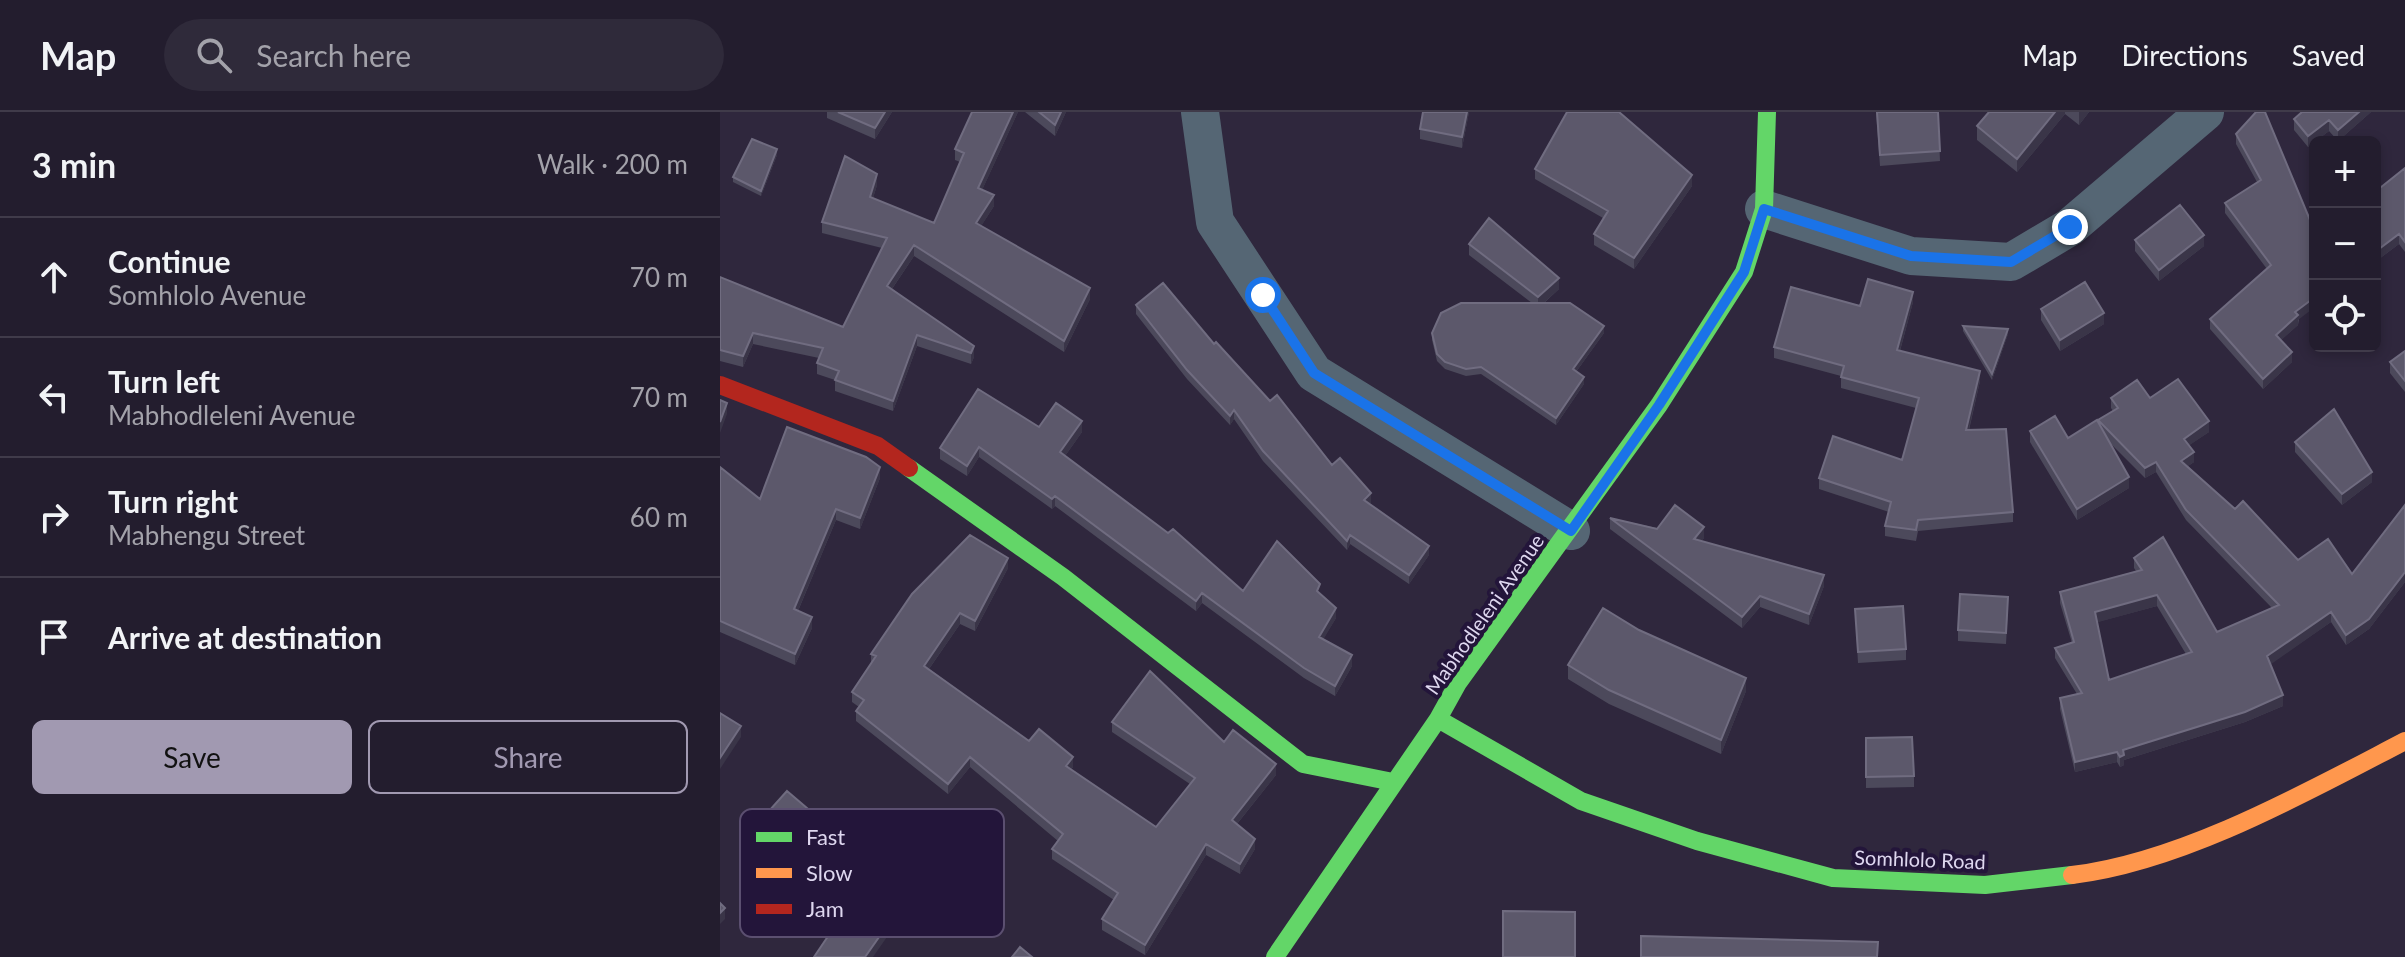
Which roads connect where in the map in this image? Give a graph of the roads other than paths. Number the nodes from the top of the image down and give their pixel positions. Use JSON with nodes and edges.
{"nodes":[{"id":1,"x":1200,"y":112,"type":"edge"},
{"id":2,"x":1767,"y":112,"type":"edge"},
{"id":3,"x":2205,"y":112,"type":"edge"},
{"id":4,"x":1764,"y":209,"type":"junction"},
{"id":5,"x":720,"y":385,"type":"edge"},
{"id":6,"x":1571,"y":531,"type":"junction"},
{"id":7,"x":1438,"y":719,"type":"junction"},
{"id":8,"x":2405,"y":741,"type":"edge"},
{"id":9,"x":1393,"y":782,"type":"junction"},
{"id":10,"x":1275,"y":957,"type":"edge"}],
"edges":[{"from":1,"to":6,"type":"street"},
{"from":2,"to":4,"type":"street","name":"Mabhodleleni Avenue"},
{"from":3,"to":4,"type":"street"},
{"from":4,"to":6,"type":"street","name":"Mabhodleleni Avenue"},
{"from":5,"to":9,"type":"street"},
{"from":6,"to":7,"type":"street","name":"Mabhodleleni Avenue"},
{"from":7,"to":8,"type":"street","name":"Somhlolo Road"},
{"from":7,"to":9,"type":"street","name":"Mabhodleleni Avenue"},
{"from":9,"to":10,"type":"street","name":"Mabhodleleni Avenue"}]}
